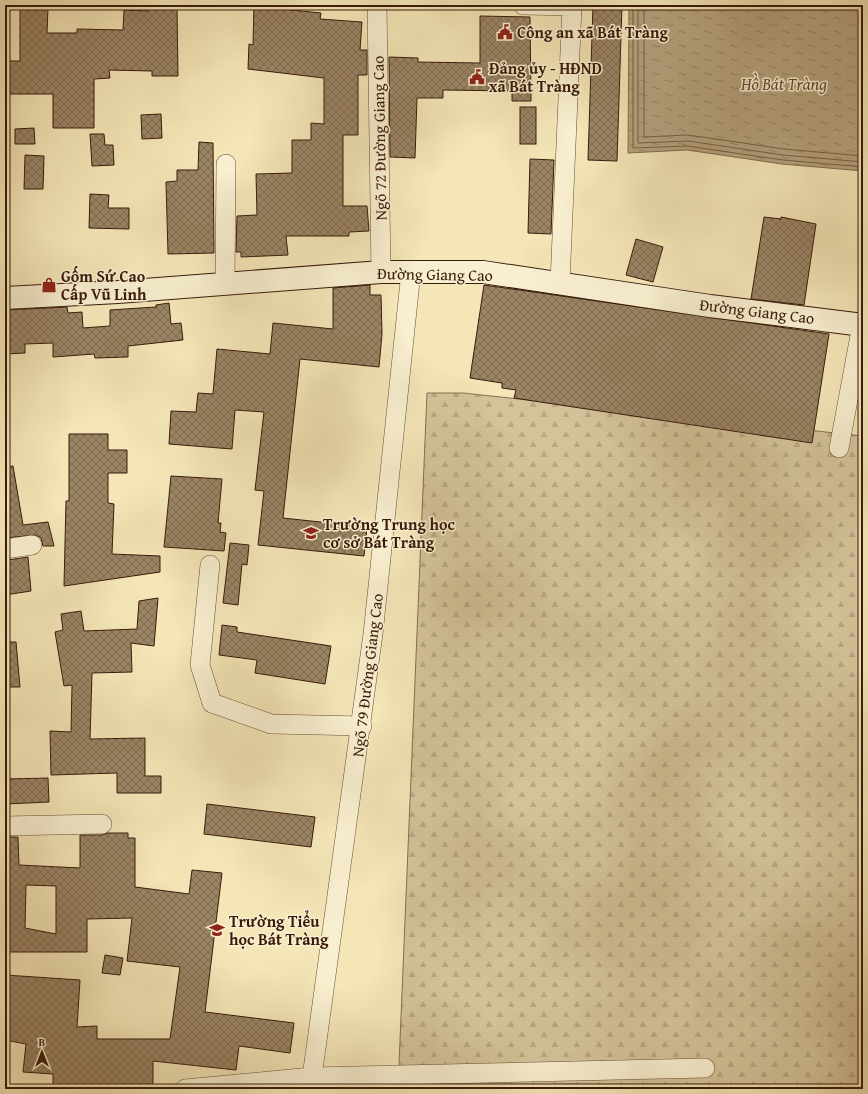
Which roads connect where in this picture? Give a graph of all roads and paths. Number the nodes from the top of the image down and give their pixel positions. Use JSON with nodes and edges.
{"nodes":[{"id":1,"x":377,"y":5,"type":"edge"},
{"id":2,"x":523,"y":5,"type":"edge"},
{"id":3,"x":572,"y":6,"type":"edge"},
{"id":4,"x":226,"y":164,"type":"dead end"},
{"id":5,"x":381,"y":272,"type":"junction"},
{"id":6,"x":411,"y":272,"type":"junction"},
{"id":7,"x":560,"y":282,"type":"junction"},
{"id":8,"x":225,"y":284,"type":"junction"},
{"id":9,"x":5,"y":298,"type":"edge"},
{"id":10,"x":862,"y":325,"type":"edge"},
{"id":11,"x":839,"y":448,"type":"dead end"},
{"id":12,"x":32,"y":545,"type":"dead end"},
{"id":13,"x":5,"y":549,"type":"edge"},
{"id":14,"x":210,"y":565,"type":"dead end"},
{"id":15,"x":362,"y":726,"type":"junction"},
{"id":16,"x":102,"y":824,"type":"dead end"},
{"id":17,"x":5,"y":826,"type":"edge"},
{"id":18,"x":705,"y":1068,"type":"dead end"},
{"id":19,"x":312,"y":1083,"type":"edge"},
{"id":20,"x":185,"y":1089,"type":"edge"}],
"edges":[{"from":1,"to":5,"type":"street","name":"Ngõ 72 Đường Giang Cao"},
{"from":2,"to":3,"type":"street"},
{"from":3,"to":7,"type":"street"},
{"from":4,"to":8,"type":"street"},
{"from":5,"to":6,"type":"street","name":"Đường Giang Cao"},
{"from":5,"to":8,"type":"street","name":"Đường Giang Cao"},
{"from":6,"to":7,"type":"street","name":"Đường Giang Cao"},
{"from":6,"to":15,"type":"street","name":"Ngõ 79 Đường Giang Cao"},
{"from":7,"to":10,"type":"street","name":"Đường Giang Cao"},
{"from":8,"to":9,"type":"street","name":"Đường Giang Cao"},
{"from":10,"to":11,"type":"street"},
{"from":12,"to":13,"type":"street"},
{"from":14,"to":15,"type":"street"},
{"from":15,"to":19,"type":"street","name":"Ngõ 79 Đường Giang Cao"},
{"from":16,"to":17,"type":"street"},
{"from":18,"to":19,"type":"street"},
{"from":19,"to":20,"type":"street"}]}
